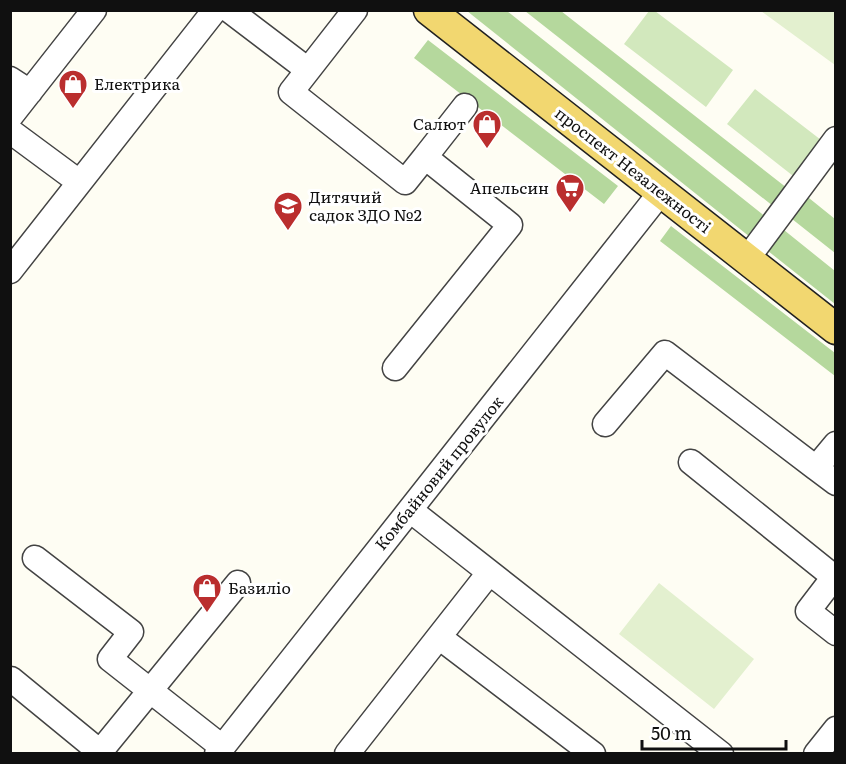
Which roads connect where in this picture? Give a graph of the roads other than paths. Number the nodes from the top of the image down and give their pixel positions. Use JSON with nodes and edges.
{"nodes":[{"id":1,"x":94,"y":10,"type":"edge"},
{"id":2,"x":215,"y":10,"type":"edge"},
{"id":3,"x":229,"y":10,"type":"edge"},
{"id":4,"x":356,"y":10,"type":"edge"},
{"id":5,"x":429,"y":10,"type":"edge"},
{"id":6,"x":308,"y":70,"type":"junction"},
{"id":7,"x":20,"y":85,"type":"edge"},
{"id":8,"x":465,"y":106,"type":"dead end"},
{"id":9,"x":10,"y":117,"type":"edge"},
{"id":10,"x":10,"y":131,"type":"edge"},
{"id":11,"x":836,"y":139,"type":"edge"},
{"id":12,"x":424,"y":157,"type":"junction"},
{"id":13,"x":79,"y":182,"type":"junction"},
{"id":14,"x":661,"y":192,"type":"junction"},
{"id":15,"x":747,"y":259,"type":"junction"},
{"id":16,"x":10,"y":271,"type":"edge"},
{"id":17,"x":836,"y":329,"type":"edge"},
{"id":18,"x":395,"y":368,"type":"dead end"},
{"id":19,"x":605,"y":424,"type":"dead end"},
{"id":20,"x":836,"y":444,"type":"edge"},
{"id":21,"x":691,"y":462,"type":"dead end"},
{"id":22,"x":816,"y":468,"type":"junction"},
{"id":23,"x":836,"y":483,"type":"edge"},
{"id":24,"x":410,"y":510,"type":"junction"},
{"id":25,"x":35,"y":558,"type":"dead end"},
{"id":26,"x":489,"y":573,"type":"junction"},
{"id":27,"x":238,"y":583,"type":"dead end"},
{"id":28,"x":836,"y":633,"type":"edge"},
{"id":29,"x":439,"y":637,"type":"junction"},
{"id":30,"x":11,"y":679,"type":"edge"},
{"id":31,"x":150,"y":691,"type":"junction"},
{"id":32,"x":836,"y":729,"type":"edge"},
{"id":33,"x":220,"y":750,"type":"edge"},
{"id":34,"x":347,"y":753,"type":"edge"},
{"id":35,"x":593,"y":753,"type":"edge"},
{"id":36,"x":721,"y":753,"type":"edge"},
{"id":37,"x":816,"y":753,"type":"edge"}],
"edges":[{"from":1,"to":7,"type":"street"},
{"from":2,"to":13,"type":"street"},
{"from":3,"to":6,"type":"street"},
{"from":4,"to":6,"type":"street"},
{"from":5,"to":14,"type":"main road","name":"проспект Незалежності"},
{"from":6,"to":12,"type":"street"},
{"from":7,"to":9,"type":"street"},
{"from":8,"to":12,"type":"street"},
{"from":10,"to":13,"type":"street"},
{"from":11,"to":15,"type":"street"},
{"from":12,"to":18,"type":"street"},
{"from":13,"to":16,"type":"street"},
{"from":14,"to":15,"type":"main road","name":"проспект Незалежності"},
{"from":14,"to":24,"type":"street","name":"Комбайновий провулок"},
{"from":15,"to":17,"type":"main road","name":"проспект Незалежності"},
{"from":19,"to":22,"type":"street"},
{"from":20,"to":22,"type":"street"},
{"from":21,"to":28,"type":"street"},
{"from":22,"to":23,"type":"street"},
{"from":24,"to":26,"type":"street"},
{"from":24,"to":33,"type":"street","name":"Комбайновий провулок"},
{"from":25,"to":31,"type":"street"},
{"from":26,"to":29,"type":"street"},
{"from":26,"to":36,"type":"street"},
{"from":27,"to":31,"type":"street"},
{"from":29,"to":34,"type":"street"},
{"from":29,"to":35,"type":"street"},
{"from":30,"to":31,"type":"street"},
{"from":31,"to":33,"type":"street"},
{"from":32,"to":37,"type":"street"}]}
